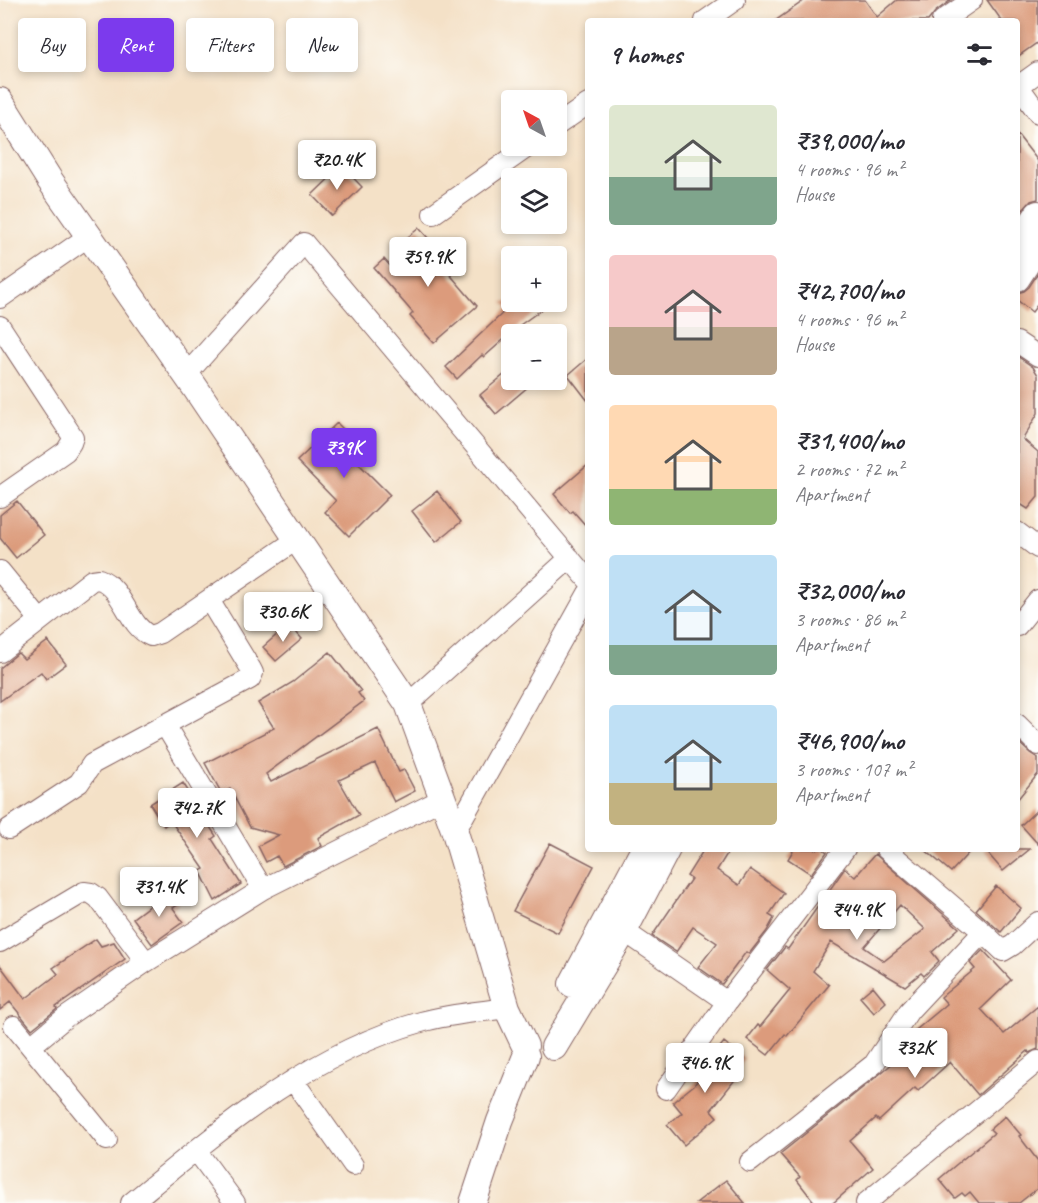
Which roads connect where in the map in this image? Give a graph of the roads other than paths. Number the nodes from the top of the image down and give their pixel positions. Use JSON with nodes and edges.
{"nodes":[{"id":1,"x":735,"y":0,"type":"edge"},
{"id":2,"x":967,"y":7,"type":"edge"},
{"id":3,"x":709,"y":18,"type":"edge"},
{"id":4,"x":947,"y":18,"type":"edge"},
{"id":5,"x":1038,"y":72,"type":"edge"},
{"id":6,"x":1020,"y":84,"type":"edge"},
{"id":7,"x":1020,"y":88,"type":"edge"},
{"id":8,"x":0,"y":101,"type":"edge"},
{"id":9,"x":585,"y":106,"type":"edge"},
{"id":10,"x":1038,"y":113,"type":"edge"},
{"id":11,"x":567,"y":118,"type":"edge"},
{"id":12,"x":516,"y":156,"type":"edge"},
{"id":13,"x":433,"y":214,"type":"dead end"},
{"id":14,"x":1029,"y":233,"type":"edge"},
{"id":15,"x":89,"y":236,"type":"junction"},
{"id":16,"x":1020,"y":267,"type":"edge"},
{"id":17,"x":0,"y":298,"type":"edge"},
{"id":18,"x":0,"y":326,"type":"edge"},
{"id":19,"x":1020,"y":344,"type":"edge"},
{"id":20,"x":1038,"y":356,"type":"edge"},
{"id":21,"x":186,"y":375,"type":"junction"},
{"id":22,"x":0,"y":497,"type":"edge"},
{"id":23,"x":1020,"y":534,"type":"edge"},
{"id":24,"x":296,"y":540,"type":"junction"},
{"id":25,"x":1038,"y":548,"type":"edge"},
{"id":26,"x":570,"y":558,"type":"junction"},
{"id":27,"x":0,"y":571,"type":"edge"},
{"id":28,"x":585,"y":576,"type":"edge"},
{"id":29,"x":585,"y":598,"type":"edge"},
{"id":30,"x":208,"y":600,"type":"junction"},
{"id":31,"x":1038,"y":600,"type":"edge"},
{"id":32,"x":40,"y":620,"type":"junction"},
{"id":33,"x":1020,"y":622,"type":"edge"},
{"id":34,"x":0,"y":652,"type":"edge"},
{"id":35,"x":408,"y":704,"type":"junction"},
{"id":36,"x":165,"y":725,"type":"junction"},
{"id":37,"x":1020,"y":727,"type":"edge"},
{"id":38,"x":1038,"y":745,"type":"edge"},
{"id":39,"x":442,"y":799,"type":"junction"},
{"id":40,"x":9,"y":829,"type":"dead end"},
{"id":41,"x":455,"y":832,"type":"junction"},
{"id":42,"x":644,"y":852,"type":"edge"},
{"id":43,"x":665,"y":852,"type":"edge"},
{"id":44,"x":843,"y":852,"type":"edge"},
{"id":45,"x":890,"y":852,"type":"edge"},
{"id":46,"x":263,"y":889,"type":"junction"},
{"id":47,"x":1038,"y":922,"type":"edge"},
{"id":48,"x":624,"y":932,"type":"junction"},
{"id":49,"x":983,"y":932,"type":"junction"},
{"id":50,"x":0,"y":942,"type":"edge"},
{"id":51,"x":146,"y":962,"type":"junction"},
{"id":52,"x":587,"y":975,"type":"junction"},
{"id":53,"x":727,"y":1002,"type":"junction"},
{"id":54,"x":507,"y":1008,"type":"junction"},
{"id":55,"x":14,"y":1026,"type":"dead end"},
{"id":56,"x":31,"y":1046,"type":"junction"},
{"id":57,"x":537,"y":1050,"type":"junction"},
{"id":58,"x":1038,"y":1061,"type":"edge"},
{"id":59,"x":293,"y":1080,"type":"junction"},
{"id":60,"x":666,"y":1089,"type":"dead end"},
{"id":61,"x":107,"y":1140,"type":"dead end"},
{"id":62,"x":498,"y":1147,"type":"junction"},
{"id":63,"x":196,"y":1150,"type":"junction"},
{"id":64,"x":750,"y":1162,"type":"dead end"},
{"id":65,"x":353,"y":1165,"type":"dead end"},
{"id":66,"x":131,"y":1203,"type":"edge"},
{"id":67,"x":235,"y":1203,"type":"edge"},
{"id":68,"x":473,"y":1203,"type":"edge"},
{"id":69,"x":489,"y":1203,"type":"edge"},
{"id":70,"x":866,"y":1203,"type":"edge"}],
"edges":[{"from":1,"to":3,"type":"street"},
{"from":2,"to":4,"type":"street"},
{"from":5,"to":6,"type":"street"},
{"from":7,"to":10,"type":"street"},
{"from":8,"to":15,"type":"street"},
{"from":9,"to":11,"type":"street"},
{"from":12,"to":13,"type":"street"},
{"from":14,"to":16,"type":"street"},
{"from":15,"to":17,"type":"street"},
{"from":15,"to":21,"type":"street"},
{"from":18,"to":22,"type":"street"},
{"from":19,"to":20,"type":"street"},
{"from":21,"to":24,"type":"street"},
{"from":21,"to":26,"type":"street"},
{"from":23,"to":25,"type":"street"},
{"from":24,"to":30,"type":"street"},
{"from":24,"to":35,"type":"street"},
{"from":26,"to":28,"type":"street"},
{"from":26,"to":35,"type":"street"},
{"from":27,"to":32,"type":"street"},
{"from":29,"to":41,"type":"street"},
{"from":30,"to":32,"type":"street"},
{"from":30,"to":36,"type":"street"},
{"from":31,"to":33,"type":"street"},
{"from":32,"to":34,"type":"street"},
{"from":35,"to":39,"type":"street"},
{"from":36,"to":40,"type":"street"},
{"from":36,"to":46,"type":"street"},
{"from":37,"to":38,"type":"street"},
{"from":39,"to":41,"type":"street"},
{"from":39,"to":46,"type":"street"},
{"from":41,"to":54,"type":"street"},
{"from":42,"to":52,"type":"street"},
{"from":43,"to":48,"type":"street"},
{"from":44,"to":53,"type":"street"},
{"from":45,"to":49,"type":"street"},
{"from":46,"to":51,"type":"street"},
{"from":47,"to":49,"type":"street"},
{"from":48,"to":52,"type":"street"},
{"from":48,"to":53,"type":"street"},
{"from":49,"to":64,"type":"street"},
{"from":50,"to":51,"type":"street"},
{"from":51,"to":56,"type":"street"},
{"from":52,"to":57,"type":"street"},
{"from":53,"to":60,"type":"street"},
{"from":54,"to":57,"type":"street"},
{"from":54,"to":59,"type":"street"},
{"from":55,"to":56,"type":"street"},
{"from":56,"to":61,"type":"street"},
{"from":57,"to":62,"type":"street"},
{"from":58,"to":70,"type":"street"},
{"from":59,"to":63,"type":"street"},
{"from":59,"to":65,"type":"street"},
{"from":62,"to":68,"type":"street"},
{"from":62,"to":69,"type":"street"},
{"from":63,"to":66,"type":"street"},
{"from":63,"to":67,"type":"street"}]}
